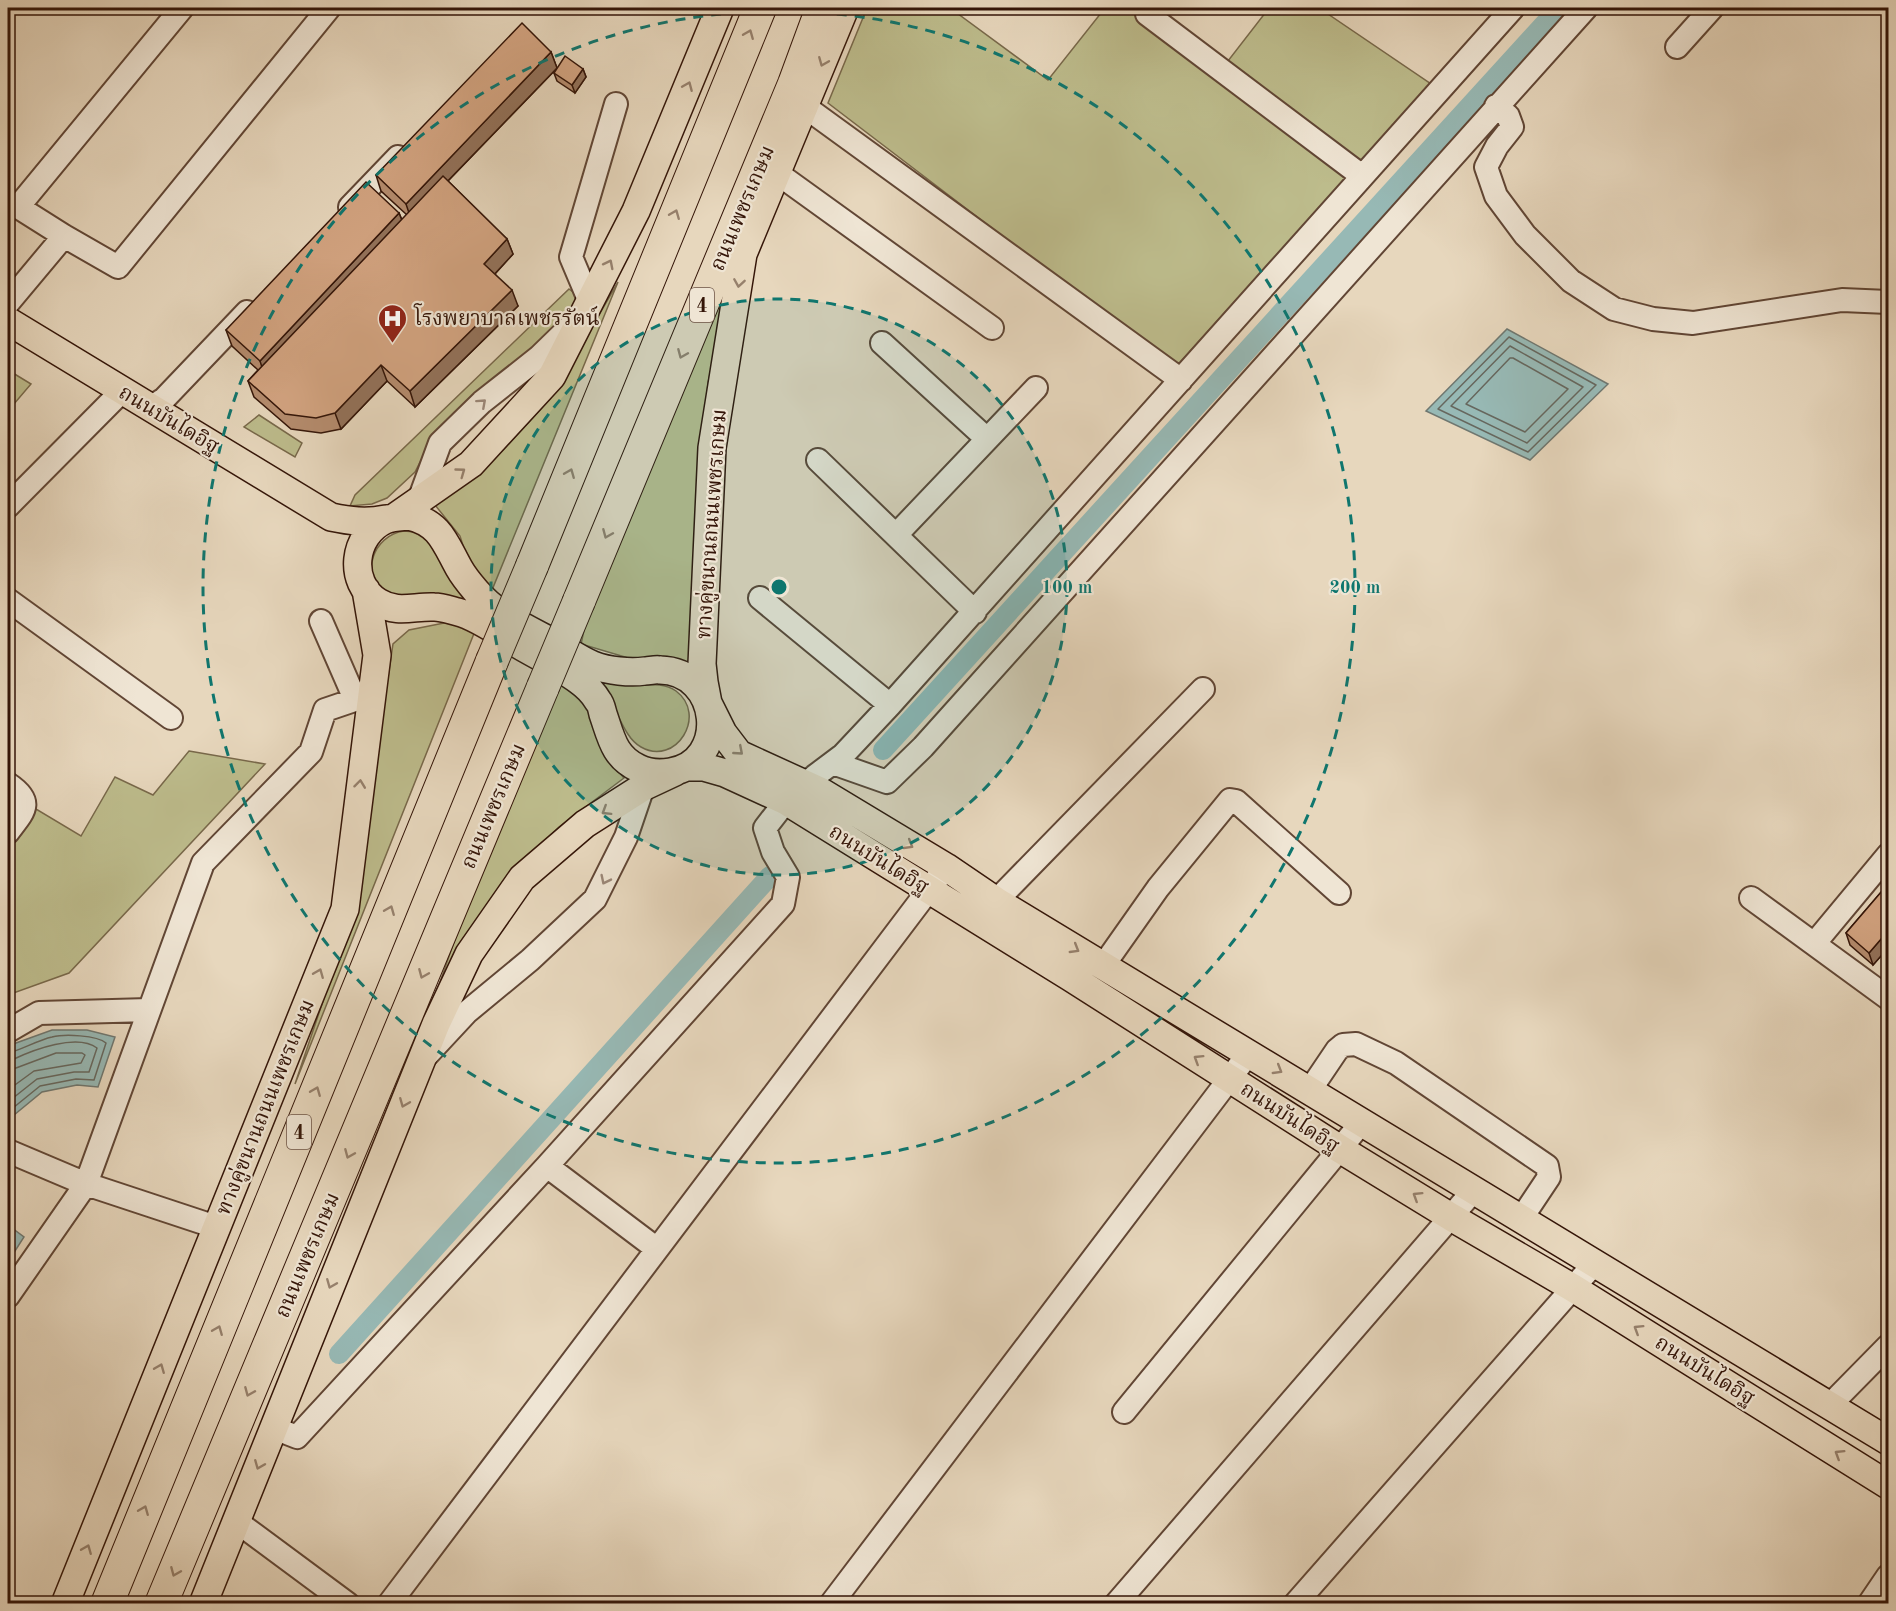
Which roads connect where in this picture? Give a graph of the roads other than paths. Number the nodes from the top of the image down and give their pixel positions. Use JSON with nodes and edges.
{"nodes":[{"id":1,"x":182,"y":8,"type":"edge"},
{"id":2,"x":329,"y":8,"type":"edge"},
{"id":3,"x":720,"y":8,"type":"edge"},
{"id":4,"x":760,"y":8,"type":"edge"},
{"id":5,"x":822,"y":8,"type":"edge"},
{"id":6,"x":845,"y":8,"type":"edge"},
{"id":7,"x":1513,"y":8,"type":"edge"},
{"id":8,"x":1586,"y":8,"type":"edge"},
{"id":9,"x":1712,"y":8,"type":"edge"},
{"id":10,"x":1147,"y":14,"type":"dead end"},
{"id":11,"x":1677,"y":47,"type":"dead end"},
{"id":12,"x":616,"y":104,"type":"dead end"},
{"id":13,"x":804,"y":106,"type":"junction"},
{"id":14,"x":1496,"y":106,"type":"junction"},
{"id":15,"x":412,"y":142,"type":"edge"},
{"id":16,"x":777,"y":173,"type":"junction"},
{"id":17,"x":1362,"y":176,"type":"junction"},
{"id":18,"x":338,"y":219,"type":"edge"},
{"id":19,"x":64,"y":236,"type":"junction"},
{"id":20,"x":263,"y":296,"type":"edge"},
{"id":21,"x":1888,"y":302,"type":"edge"},
{"id":22,"x":8,"y":303,"type":"edge"},
{"id":23,"x":587,"y":308,"type":"junction"},
{"id":24,"x":8,"y":321,"type":"edge"},
{"id":25,"x":992,"y":328,"type":"dead end"},
{"id":26,"x":882,"y":343,"type":"dead end"},
{"id":27,"x":1181,"y":380,"type":"junction"},
{"id":28,"x":1036,"y":388,"type":"dead end"},
{"id":29,"x":122,"y":392,"type":"junction"},
{"id":30,"x":150,"y":408,"type":"junction"},
{"id":31,"x":987,"y":439,"type":"junction"},
{"id":32,"x":818,"y":460,"type":"dead end"},
{"id":33,"x":418,"y":502,"type":"junction"},
{"id":34,"x":8,"y":506,"type":"edge"},
{"id":35,"x":331,"y":517,"type":"junction"},
{"id":36,"x":391,"y":518,"type":"junction"},
{"id":37,"x":896,"y":535,"type":"junction"},
{"id":38,"x":357,"y":564,"type":"junction"},
{"id":39,"x":366,"y":590,"type":"junction"},
{"id":40,"x":760,"y":598,"type":"dead end"},
{"id":41,"x":8,"y":600,"type":"edge"},
{"id":42,"x":975,"y":612,"type":"junction"},
{"id":43,"x":321,"y":621,"type":"dead end"},
{"id":44,"x":1203,"y":689,"type":"dead end"},
{"id":45,"x":364,"y":696,"type":"junction"},
{"id":46,"x":708,"y":703,"type":"junction"},
{"id":47,"x":890,"y":705,"type":"junction"},
{"id":48,"x":171,"y":718,"type":"dead end"},
{"id":49,"x":833,"y":763,"type":"junction"},
{"id":50,"x":680,"y":769,"type":"junction"},
{"id":51,"x":8,"y":784,"type":"edge"},
{"id":52,"x":643,"y":787,"type":"junction"},
{"id":53,"x":796,"y":793,"type":"junction"},
{"id":54,"x":8,"y":832,"type":"edge"},
{"id":55,"x":1888,"y":855,"type":"edge"},
{"id":56,"x":946,"y":867,"type":"junction"},
{"id":57,"x":928,"y":890,"type":"junction"},
{"id":58,"x":1339,"y":893,"type":"dead end"},
{"id":59,"x":1751,"y":897,"type":"dead end"},
{"id":60,"x":996,"y":901,"type":"junction"},
{"id":61,"x":1814,"y":944,"type":"junction"},
{"id":62,"x":1103,"y":966,"type":"junction"},
{"id":63,"x":1888,"y":998,"type":"edge"},
{"id":64,"x":149,"y":1010,"type":"junction"},
{"id":65,"x":8,"y":1031,"type":"edge"},
{"id":66,"x":1249,"y":1053,"type":"junction"},
{"id":67,"x":420,"y":1062,"type":"junction"},
{"id":68,"x":1230,"y":1079,"type":"junction"},
{"id":69,"x":1310,"y":1090,"type":"junction"},
{"id":70,"x":1362,"y":1122,"type":"junction"},
{"id":71,"x":1340,"y":1149,"type":"junction"},
{"id":72,"x":8,"y":1151,"type":"edge"},
{"id":73,"x":547,"y":1166,"type":"junction"},
{"id":74,"x":86,"y":1184,"type":"junction"},
{"id":75,"x":1474,"y":1190,"type":"junction"},
{"id":76,"x":1451,"y":1217,"type":"junction"},
{"id":77,"x":1521,"y":1219,"type":"junction"},
{"id":78,"x":216,"y":1227,"type":"junction"},
{"id":79,"x":657,"y":1249,"type":"junction"},
{"id":80,"x":1594,"y":1264,"type":"junction"},
{"id":81,"x":1573,"y":1288,"type":"junction"},
{"id":82,"x":8,"y":1296,"type":"edge"},
{"id":83,"x":1888,"y":1346,"type":"edge"},
{"id":84,"x":1830,"y":1405,"type":"junction"},
{"id":85,"x":1124,"y":1412,"type":"dead end"},
{"id":86,"x":274,"y":1428,"type":"junction"},
{"id":87,"x":1888,"y":1441,"type":"edge"},
{"id":88,"x":1888,"y":1485,"type":"edge"},
{"id":89,"x":236,"y":1521,"type":"junction"},
{"id":90,"x":1888,"y":1576,"type":"edge"},
{"id":91,"x":65,"y":1604,"type":"edge"},
{"id":92,"x":107,"y":1604,"type":"edge"},
{"id":93,"x":161,"y":1604,"type":"edge"},
{"id":94,"x":203,"y":1604,"type":"edge"},
{"id":95,"x":348,"y":1604,"type":"edge"},
{"id":96,"x":389,"y":1604,"type":"edge"},
{"id":97,"x":831,"y":1604,"type":"edge"},
{"id":98,"x":1116,"y":1604,"type":"edge"},
{"id":99,"x":1295,"y":1604,"type":"edge"},
{"id":100,"x":1869,"y":1604,"type":"edge"}],
"edges":[{"from":1,"to":19,"type":"street"},
{"from":2,"to":19,"type":"street"},
{"from":23,"to":3,"type":"main road","one_way":true},
{"from":92,"to":4,"type":"highway","number":"4","one_way":true,"bridge":true},
{"from":5,"to":93,"type":"highway","name":"ถนนเพชรเกษม","number":"4","one_way":true,"bridge":true},
{"from":6,"to":13,"type":"main road","name":"ทางคู่ขนานถนนเพชรเกษม","number":"4","one_way":true},
{"from":7,"to":17,"type":"street"},
{"from":8,"to":14,"type":"street"},
{"from":9,"to":11,"type":"street"},
{"from":10,"to":17,"type":"street"},
{"from":12,"to":23,"type":"street"},
{"from":13,"to":16,"type":"main road","name":"ทางคู่ขนานถนนเพชรเกษม","number":"4"},
{"from":13,"to":27,"type":"street"},
{"from":14,"to":21,"type":"street"},
{"from":14,"to":49,"type":"street"},
{"from":15,"to":18,"type":"street"},
{"from":16,"to":25,"type":"street"},
{"from":16,"to":46,"type":"main road","name":"ทางคู่ขนานถนนเพชรเกษม","number":"4","one_way":true},
{"from":17,"to":27,"type":"street"},
{"from":19,"to":22,"type":"street"},
{"from":20,"to":30,"type":"street"},
{"from":33,"to":23,"type":"main road","one_way":true},
{"from":33,"to":23,"type":"street","one_way":true},
{"from":24,"to":29,"type":"main road","name":"ถนนบันไดอิฐ"},
{"from":26,"to":31,"type":"street"},
{"from":27,"to":42,"type":"street"},
{"from":28,"to":31,"type":"street"},
{"from":29,"to":30,"type":"main road","name":"ถนนบันไดอิฐ"},
{"from":29,"to":34,"type":"street"},
{"from":30,"to":35,"type":"main road","name":"ถนนบันไดอิฐ"},
{"from":31,"to":37,"type":"street"},
{"from":32,"to":37,"type":"street"},
{"from":33,"to":36,"type":"main road"},
{"from":35,"to":36,"type":"main road","name":"ถนนบันไดอิฐ"},
{"from":35,"to":38,"type":"main road","name":"ถนนบันไดอิฐ"},
{"from":36,"to":38,"type":"main road"},
{"from":36,"to":46,"type":"main road"},
{"from":37,"to":42,"type":"street"},
{"from":38,"to":39,"type":"main road","name":"ถนนบันไดอิฐ"},
{"from":39,"to":45,"type":"main road","name":"ทางคู่ขนานถนนเพชรเกษม","number":"4"},
{"from":39,"to":50,"type":"main road","name":"ถนนบันไดอิฐ"},
{"from":40,"to":47,"type":"street"},
{"from":41,"to":48,"type":"street"},
{"from":42,"to":47,"type":"street"},
{"from":43,"to":45,"type":"street"},
{"from":44,"to":60,"type":"street"},
{"from":45,"to":64,"type":"street"},
{"from":78,"to":45,"type":"main road","name":"ทางคู่ขนานถนนเพชรเกษม","number":"4","one_way":true},
{"from":46,"to":50,"type":"main road"},
{"from":46,"to":53,"type":"main road","name":"ถนนบันไดอิฐ","one_way":true},
{"from":47,"to":49,"type":"street"},
{"from":49,"to":53,"type":"street"},
{"from":50,"to":52,"type":"main road"},
{"from":50,"to":53,"type":"main road","name":"ถนนบันไดอิฐ"},
{"from":51,"to":54,"type":"street"},
{"from":52,"to":67,"type":"street","one_way":true},
{"from":52,"to":67,"type":"main road","one_way":true},
{"from":53,"to":56,"type":"main road","name":"ถนนบันไดอิฐ","one_way":true},
{"from":53,"to":57,"type":"main road","name":"ถนนบันไดอิฐ"},
{"from":53,"to":73,"type":"street"},
{"from":55,"to":61,"type":"street"},
{"from":56,"to":57,"type":"street"},
{"from":56,"to":60,"type":"main road","name":"ถนนบันไดอิฐ"},
{"from":68,"to":57,"type":"main road","name":"ถนนบันไดอิฐ","one_way":true},
{"from":57,"to":79,"type":"street"},
{"from":58,"to":62,"type":"street"},
{"from":59,"to":61,"type":"street"},
{"from":60,"to":62,"type":"main road","name":"ถนนบันไดอิฐ","one_way":true},
{"from":61,"to":63,"type":"street"},
{"from":62,"to":66,"type":"main road","name":"ถนนบันไดอิฐ"},
{"from":64,"to":65,"type":"street"},
{"from":64,"to":74,"type":"street"},
{"from":66,"to":68,"type":"street"},
{"from":66,"to":69,"type":"main road","name":"ถนนบันไดอิฐ","one_way":true},
{"from":67,"to":86,"type":"main road","one_way":true},
{"from":68,"to":71,"type":"main road","name":"ถนนบันไดอิฐ"},
{"from":68,"to":97,"type":"street"},
{"from":69,"to":70,"type":"main road","name":"ถนนบันไดอิฐ"},
{"from":69,"to":77,"type":"street"},
{"from":70,"to":71,"type":"street"},
{"from":70,"to":75,"type":"main road","name":"ถนนบันไดอิฐ"},
{"from":76,"to":71,"type":"main road","name":"ถนนบันไดอิฐ","one_way":true},
{"from":71,"to":85,"type":"street"},
{"from":72,"to":74,"type":"street"},
{"from":73,"to":79,"type":"street"},
{"from":73,"to":86,"type":"street"},
{"from":74,"to":78,"type":"street"},
{"from":74,"to":82,"type":"street"},
{"from":75,"to":76,"type":"street"},
{"from":75,"to":77,"type":"main road","name":"ถนนบันไดอิฐ"},
{"from":76,"to":81,"type":"main road","name":"ถนนบันไดอิฐ"},
{"from":76,"to":98,"type":"street"},
{"from":77,"to":80,"type":"main road","name":"ถนนบันไดอิฐ"},
{"from":91,"to":78,"type":"main road","name":"ทางคู่ขนานถนนเพชรเกษม","number":"4","one_way":true},
{"from":79,"to":96,"type":"street"},
{"from":80,"to":81,"type":"street"},
{"from":80,"to":84,"type":"main road","name":"ถนนบันไดอิฐ"},
{"from":88,"to":81,"type":"main road","name":"ถนนบันไดอิฐ","one_way":true},
{"from":81,"to":99,"type":"street"},
{"from":83,"to":84,"type":"street"},
{"from":84,"to":87,"type":"main road","name":"ถนนบันไดอิฐ"},
{"from":86,"to":89,"type":"main road","one_way":true},
{"from":89,"to":94,"type":"main road"},
{"from":89,"to":95,"type":"street"},
{"from":90,"to":100,"type":"street"}]}
